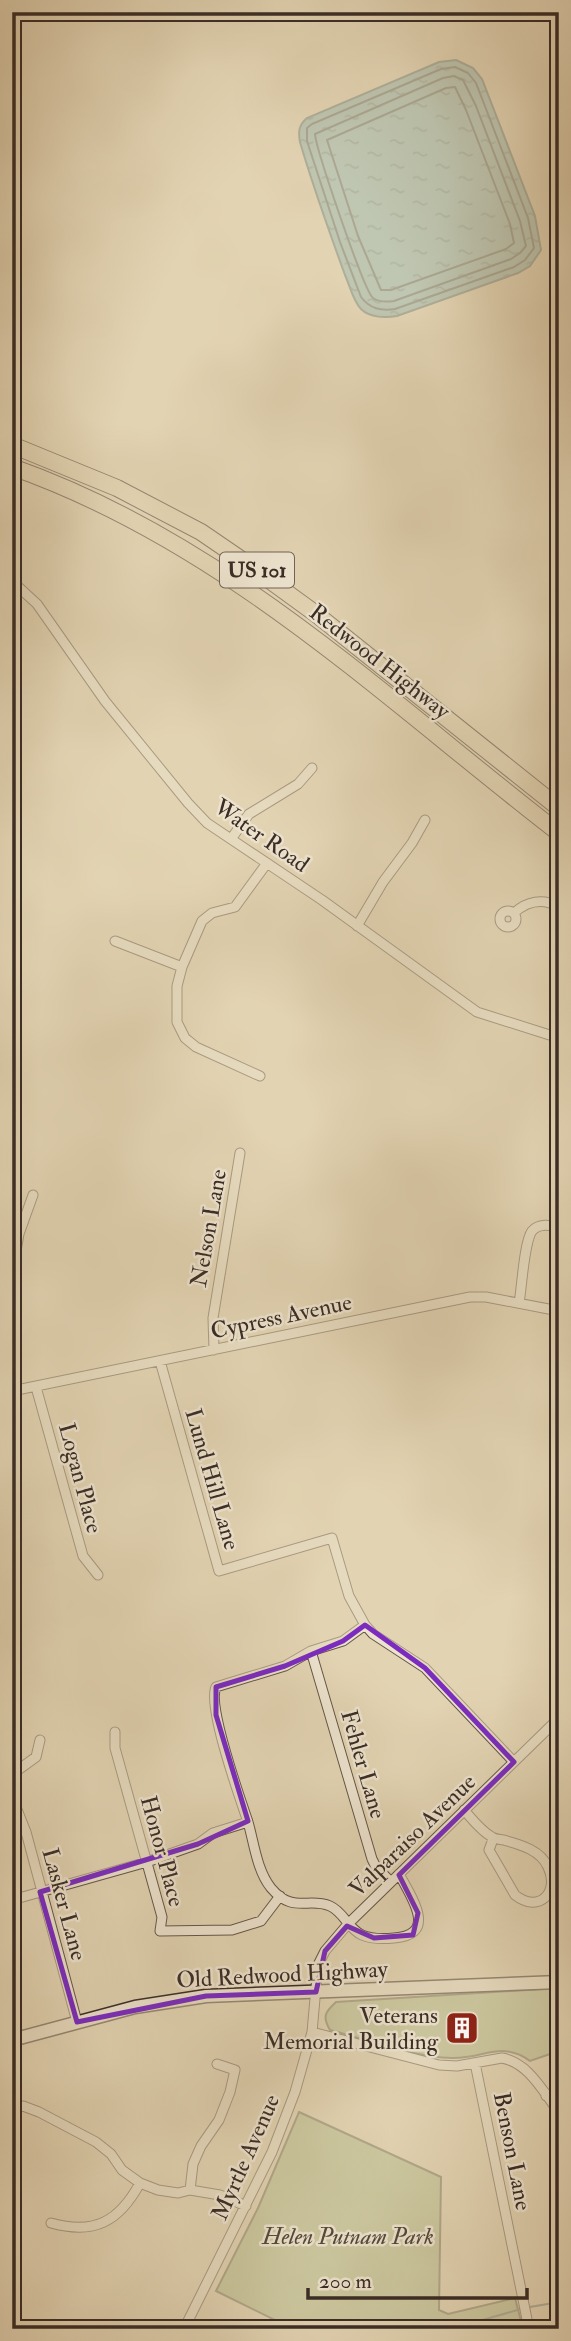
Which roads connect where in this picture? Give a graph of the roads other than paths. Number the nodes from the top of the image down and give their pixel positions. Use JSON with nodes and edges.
{"nodes":[{"id":1,"x":12,"y":445,"type":"edge"},
{"id":2,"x":12,"y":467,"type":"edge"},
{"id":3,"x":12,"y":581,"type":"edge"},
{"id":4,"x":474,"y":740,"type":"junction"},
{"id":5,"x":312,"y":768,"type":"dead end"},
{"id":6,"x":559,"y":794,"type":"edge"},
{"id":7,"x":513,"y":798,"type":"junction"},
{"id":8,"x":559,"y":808,"type":"edge"},
{"id":9,"x":425,"y":820,"type":"dead end"},
{"id":10,"x":559,"y":833,"type":"edge"},
{"id":11,"x":231,"y":839,"type":"junction"},
{"id":12,"x":559,"y":845,"type":"edge"},
{"id":13,"x":267,"y":863,"type":"junction"},
{"id":14,"x":559,"y":907,"type":"edge"},
{"id":15,"x":514,"y":913,"type":"dead end"},
{"id":16,"x":357,"y":926,"type":"junction"},
{"id":17,"x":115,"y":941,"type":"dead end"},
{"id":18,"x":182,"y":967,"type":"junction"},
{"id":19,"x":559,"y":1038,"type":"edge"},
{"id":20,"x":260,"y":1076,"type":"dead end"},
{"id":21,"x":240,"y":1153,"type":"dead end"},
{"id":22,"x":33,"y":1195,"type":"dead end"},
{"id":23,"x":559,"y":1227,"type":"edge"},
{"id":24,"x":12,"y":1274,"type":"edge"},
{"id":25,"x":519,"y":1303,"type":"junction"},
{"id":26,"x":559,"y":1311,"type":"edge"},
{"id":27,"x":214,"y":1350,"type":"junction"},
{"id":28,"x":159,"y":1361,"type":"junction"},
{"id":29,"x":36,"y":1387,"type":"junction"},
{"id":30,"x":12,"y":1391,"type":"edge"},
{"id":31,"x":98,"y":1575,"type":"dead end"},
{"id":32,"x":365,"y":1625,"type":"junction"},
{"id":33,"x":312,"y":1651,"type":"junction"},
{"id":34,"x":559,"y":1718,"type":"edge"},
{"id":35,"x":115,"y":1732,"type":"dead end"},
{"id":36,"x":40,"y":1740,"type":"dead end"},
{"id":37,"x":514,"y":1762,"type":"junction"},
{"id":38,"x":12,"y":1777,"type":"edge"},
{"id":39,"x":12,"y":1797,"type":"edge"},
{"id":40,"x":464,"y":1810,"type":"junction"},
{"id":41,"x":248,"y":1822,"type":"junction"},
{"id":42,"x":493,"y":1839,"type":"junction"},
{"id":43,"x":147,"y":1862,"type":"junction"},
{"id":44,"x":399,"y":1874,"type":"junction"},
{"id":45,"x":391,"y":1882,"type":"junction"},
{"id":46,"x":40,"y":1892,"type":"junction"},
{"id":47,"x":280,"y":1896,"type":"junction"},
{"id":48,"x":12,"y":1900,"type":"edge"},
{"id":49,"x":348,"y":1924,"type":"junction"},
{"id":50,"x":559,"y":1982,"type":"edge"},
{"id":51,"x":316,"y":1992,"type":"junction"},
{"id":52,"x":77,"y":2022,"type":"junction"},
{"id":53,"x":312,"y":2032,"type":"junction"},
{"id":54,"x":12,"y":2040,"type":"edge"},
{"id":55,"x":475,"y":2063,"type":"junction"},
{"id":56,"x":217,"y":2064,"type":"dead end"},
{"id":57,"x":559,"y":2091,"type":"edge"},
{"id":58,"x":546,"y":2096,"type":"junction"},
{"id":59,"x":12,"y":2109,"type":"edge"},
{"id":60,"x":559,"y":2112,"type":"edge"},
{"id":61,"x":141,"y":2183,"type":"junction"},
{"id":62,"x":190,"y":2190,"type":"junction"},
{"id":63,"x":246,"y":2206,"type":"junction"},
{"id":64,"x":51,"y":2223,"type":"dead end"},
{"id":65,"x":187,"y":2328,"type":"edge"},
{"id":66,"x":529,"y":2329,"type":"edge"}],
"edges":[{"from":1,"to":4,"type":"highway","name":"Redwood Highway","number":"US 101"},
{"from":2,"to":7,"type":"highway","name":"Redwood Highway","number":"US 101"},
{"from":3,"to":11,"type":"street","name":"Water Road"},
{"from":4,"to":6,"type":"highway"},
{"from":4,"to":8,"type":"highway","name":"Redwood Highway","number":"US 101"},
{"from":5,"to":11,"type":"street"},
{"from":7,"to":10,"type":"highway","name":"Redwood Highway","number":"US 101"},
{"from":7,"to":12,"type":"highway"},
{"from":9,"to":16,"type":"street"},
{"from":11,"to":13,"type":"street","name":"Water Road"},
{"from":13,"to":16,"type":"street","name":"Water Road"},
{"from":13,"to":18,"type":"street"},
{"from":14,"to":15,"type":"street"},
{"from":16,"to":19,"type":"street","name":"Water Road"},
{"from":17,"to":18,"type":"street"},
{"from":18,"to":20,"type":"street"},
{"from":21,"to":27,"type":"street","name":"Nelson Lane"},
{"from":22,"to":24,"type":"street"},
{"from":23,"to":25,"type":"street"},
{"from":25,"to":26,"type":"street","name":"Cypress Avenue"},
{"from":25,"to":27,"type":"street","name":"Cypress Avenue"},
{"from":27,"to":28,"type":"street","name":"Cypress Avenue"},
{"from":28,"to":29,"type":"street","name":"Cypress Avenue"},
{"from":28,"to":32,"type":"street","name":"Lund Hill Lane"},
{"from":29,"to":30,"type":"street","name":"Cypress Avenue"},
{"from":29,"to":31,"type":"street","name":"Logan Place"},
{"from":32,"to":33,"type":"street"},
{"from":32,"to":37,"type":"street","name":"Lund Hill Lane"},
{"from":33,"to":41,"type":"street"},
{"from":33,"to":45,"type":"street","name":"Fehler Lane"},
{"from":34,"to":37,"type":"street","name":"Valparaiso Avenue"},
{"from":35,"to":43,"type":"street","name":"Honor Place"},
{"from":36,"to":38,"type":"street"},
{"from":37,"to":40,"type":"street","name":"Valparaiso Avenue"},
{"from":39,"to":46,"type":"street","name":"Lasker Lane"},
{"from":40,"to":42,"type":"street"},
{"from":40,"to":44,"type":"street","name":"Valparaiso Avenue"},
{"from":41,"to":43,"type":"street"},
{"from":41,"to":47,"type":"street"},
{"from":42,"to":42,"type":"street"},
{"from":43,"to":46,"type":"street"},
{"from":43,"to":47,"type":"street","name":"Honor Place"},
{"from":44,"to":45,"type":"street","name":"Valparaiso Avenue"},
{"from":44,"to":49,"type":"street"},
{"from":45,"to":49,"type":"street","name":"Valparaiso Avenue"},
{"from":46,"to":48,"type":"street"},
{"from":46,"to":52,"type":"street","name":"Lasker Lane"},
{"from":47,"to":49,"type":"street"},
{"from":49,"to":51,"type":"street","name":"Valparaiso Avenue"},
{"from":50,"to":51,"type":"main road","name":"Old Redwood Highway"},
{"from":51,"to":52,"type":"main road","name":"Old Redwood Highway"},
{"from":51,"to":53,"type":"street","name":"Myrtle Avenue"},
{"from":52,"to":54,"type":"main road","name":"Old Redwood Highway"},
{"from":53,"to":55,"type":"street"},
{"from":53,"to":63,"type":"street","name":"Myrtle Avenue"},
{"from":55,"to":58,"type":"street"},
{"from":55,"to":66,"type":"street","name":"Benson Lane"},
{"from":56,"to":62,"type":"street"},
{"from":57,"to":58,"type":"street"},
{"from":58,"to":60,"type":"street"},
{"from":59,"to":61,"type":"street"},
{"from":61,"to":62,"type":"street"},
{"from":61,"to":64,"type":"street"},
{"from":62,"to":63,"type":"street"},
{"from":63,"to":65,"type":"street","name":"Myrtle Avenue"}]}
